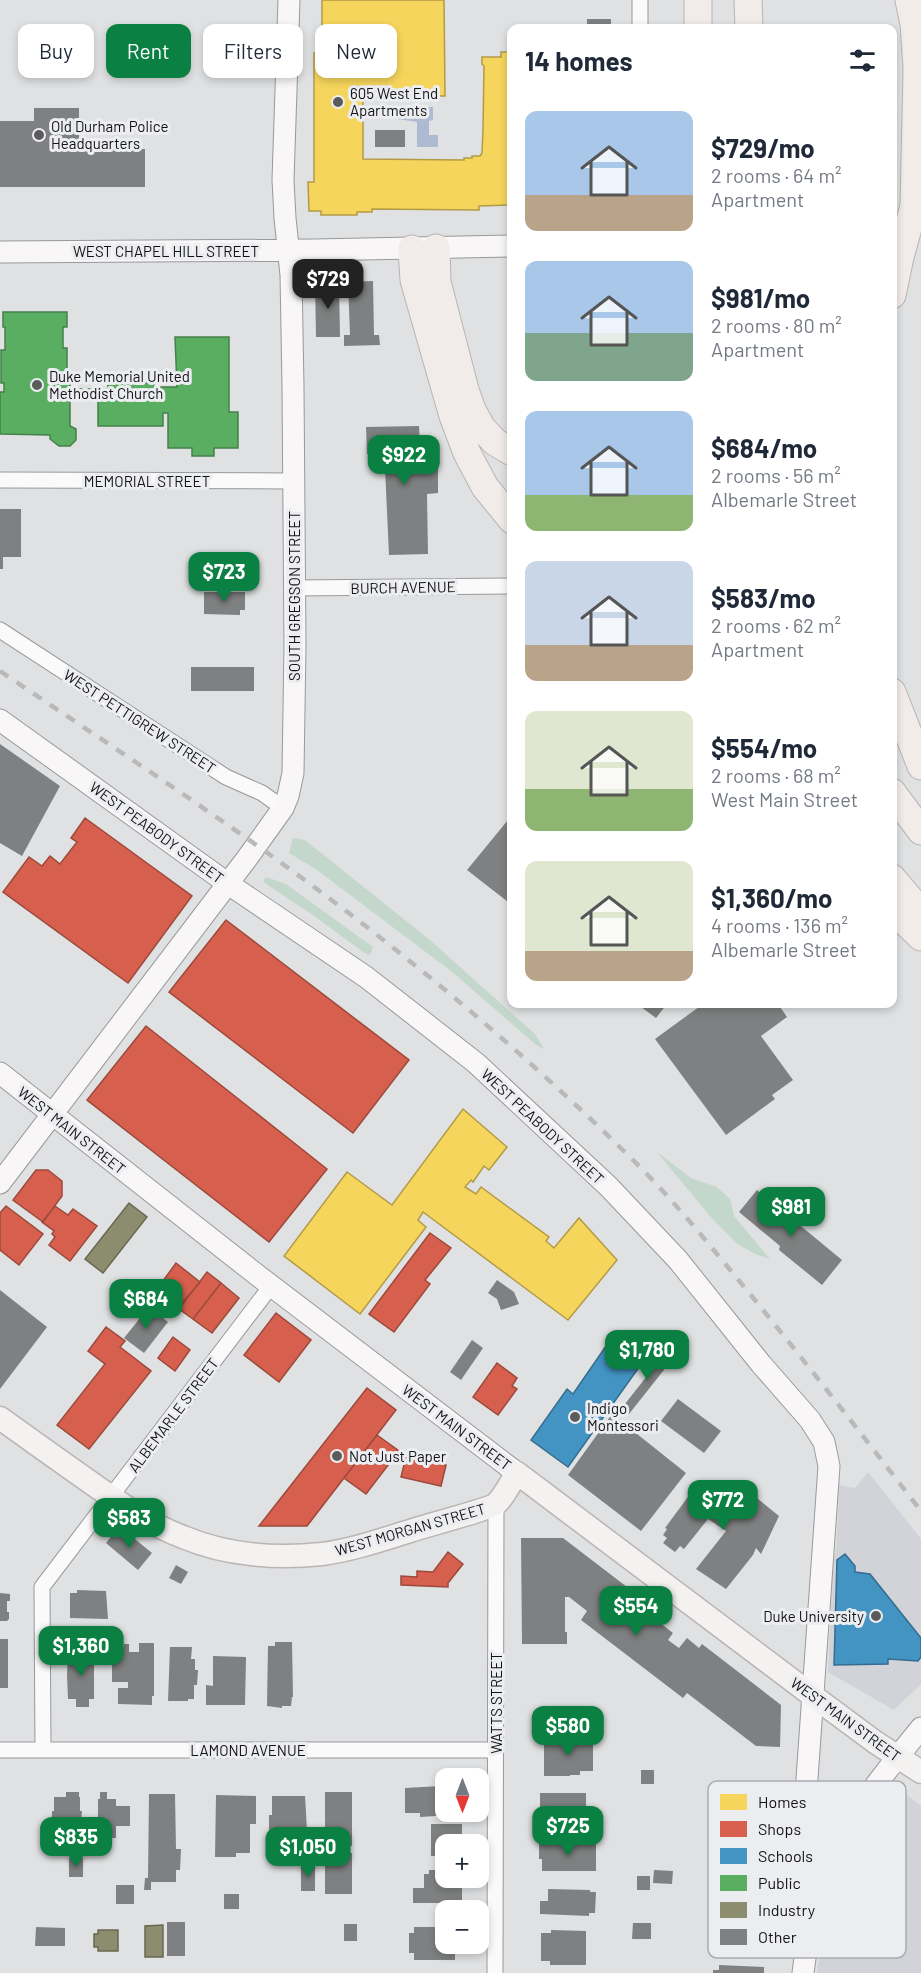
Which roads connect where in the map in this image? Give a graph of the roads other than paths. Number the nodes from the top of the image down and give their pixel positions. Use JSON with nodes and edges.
{"nodes":[{"id":1,"x":289,"y":0,"type":"edge"},
{"id":2,"x":640,"y":0,"type":"edge"},
{"id":3,"x":698,"y":0,"type":"edge"},
{"id":4,"x":748,"y":0,"type":"edge"},
{"id":5,"x":909,"y":0,"type":"edge"},
{"id":6,"x":640,"y":24,"type":"edge"},
{"id":7,"x":698,"y":24,"type":"edge"},
{"id":8,"x":749,"y":24,"type":"edge"},
{"id":9,"x":907,"y":231,"type":"edge"},
{"id":10,"x":507,"y":246,"type":"edge"},
{"id":11,"x":424,"y":249,"type":"junction"},
{"id":12,"x":288,"y":250,"type":"junction"},
{"id":13,"x":0,"y":252,"type":"edge"},
{"id":14,"x":897,"y":271,"type":"edge"},
{"id":15,"x":507,"y":449,"type":"edge"},
{"id":16,"x":0,"y":480,"type":"edge"},
{"id":17,"x":293,"y":481,"type":"junction"},
{"id":18,"x":507,"y":514,"type":"edge"},
{"id":19,"x":507,"y":586,"type":"edge"},
{"id":20,"x":295,"y":588,"type":"junction"},
{"id":21,"x":0,"y":630,"type":"edge"},
{"id":22,"x":897,"y":705,"type":"edge"},
{"id":23,"x":0,"y":720,"type":"edge"},
{"id":24,"x":921,"y":766,"type":"edge"},
{"id":25,"x":897,"y":799,"type":"edge"},
{"id":26,"x":283,"y":808,"type":"junction"},
{"id":27,"x":921,"y":831,"type":"edge"},
{"id":28,"x":227,"y":883,"type":"junction"},
{"id":29,"x":897,"y":884,"type":"edge"},
{"id":30,"x":921,"y":912,"type":"edge"},
{"id":31,"x":897,"y":914,"type":"edge"},
{"id":32,"x":921,"y":937,"type":"edge"},
{"id":33,"x":0,"y":1073,"type":"edge"},
{"id":34,"x":52,"y":1114,"type":"junction"},
{"id":35,"x":0,"y":1183,"type":"edge"},
{"id":36,"x":271,"y":1286,"type":"junction"},
{"id":37,"x":0,"y":1418,"type":"edge"},
{"id":38,"x":517,"y":1473,"type":"junction"},
{"id":39,"x":110,"y":1497,"type":"junction"},
{"id":40,"x":496,"y":1505,"type":"junction"},
{"id":41,"x":813,"y":1696,"type":"junction"},
{"id":42,"x":921,"y":1728,"type":"edge"},
{"id":43,"x":0,"y":1750,"type":"edge"},
{"id":44,"x":43,"y":1750,"type":"junction"},
{"id":45,"x":496,"y":1750,"type":"junction"},
{"id":46,"x":898,"y":1757,"type":"junction"},
{"id":47,"x":921,"y":1772,"type":"edge"},
{"id":48,"x":807,"y":1781,"type":"edge"},
{"id":49,"x":880,"y":1781,"type":"edge"},
{"id":50,"x":805,"y":1958,"type":"edge"},
{"id":51,"x":495,"y":1973,"type":"edge"},
{"id":52,"x":803,"y":1973,"type":"edge"}],
"edges":[{"from":1,"to":12,"type":"main road","name":"SOUTH GREGSON STREET"},
{"from":2,"to":6,"type":"street"},
{"from":3,"to":7,"type":"highway"},
{"from":4,"to":8,"type":"highway"},
{"from":5,"to":9,"type":"highway"},
{"from":9,"to":14,"type":"highway"},
{"from":10,"to":11,"type":"main road","name":"WEST CHAPEL HILL STREET"},
{"from":11,"to":12,"type":"main road","name":"WEST CHAPEL HILL STREET"},
{"from":11,"to":15,"type":"highway"},
{"from":11,"to":18,"type":"highway"},
{"from":12,"to":13,"type":"main road","name":"WEST CHAPEL HILL STREET"},
{"from":12,"to":17,"type":"main road","name":"SOUTH GREGSON STREET"},
{"from":16,"to":17,"type":"street","name":"MEMORIAL STREET"},
{"from":17,"to":20,"type":"main road","name":"SOUTH GREGSON STREET"},
{"from":19,"to":20,"type":"street","name":"BURCH AVENUE"},
{"from":20,"to":26,"type":"main road","name":"SOUTH GREGSON STREET"},
{"from":21,"to":26,"type":"street","name":"WEST PETTIGREW STREET"},
{"from":22,"to":24,"type":"highway"},
{"from":23,"to":28,"type":"main road","name":"WEST PEABODY STREET"},
{"from":25,"to":27,"type":"highway"},
{"from":26,"to":28,"type":"main road","name":"SOUTH GREGSON STREET"},
{"from":28,"to":34,"type":"main road","name":"SOUTH GREGSON STREET"},
{"from":28,"to":41,"type":"main road","name":"WEST PEABODY STREET"},
{"from":29,"to":30,"type":"highway"},
{"from":31,"to":32,"type":"highway"},
{"from":33,"to":34,"type":"main road","name":"WEST MAIN STREET"},
{"from":34,"to":35,"type":"main road","name":"SOUTH GREGSON STREET"},
{"from":34,"to":36,"type":"main road","name":"WEST MAIN STREET"},
{"from":36,"to":38,"type":"main road","name":"WEST MAIN STREET"},
{"from":36,"to":39,"type":"street","name":"ALBEMARLE STREET"},
{"from":37,"to":39,"type":"main road","name":"WEST MORGAN STREET"},
{"from":38,"to":40,"type":"main road","name":"WEST MORGAN STREET"},
{"from":38,"to":41,"type":"main road","name":"WEST MAIN STREET"},
{"from":39,"to":40,"type":"main road","name":"WEST MORGAN STREET"},
{"from":39,"to":44,"type":"street","name":"ALBEMARLE STREET"},
{"from":40,"to":45,"type":"street","name":"WATTS STREET"},
{"from":41,"to":46,"type":"main road","name":"WEST MAIN STREET"},
{"from":41,"to":48,"type":"main road","name":"WEST PEABODY STREET"},
{"from":42,"to":46,"type":"main road"},
{"from":43,"to":44,"type":"street","name":"LAMOND AVENUE"},
{"from":44,"to":45,"type":"street","name":"LAMOND AVENUE"},
{"from":45,"to":51,"type":"street","name":"WATTS STREET"},
{"from":46,"to":47,"type":"main road","name":"WEST MAIN STREET"},
{"from":46,"to":49,"type":"main road"},
{"from":50,"to":52,"type":"main road"}]}
